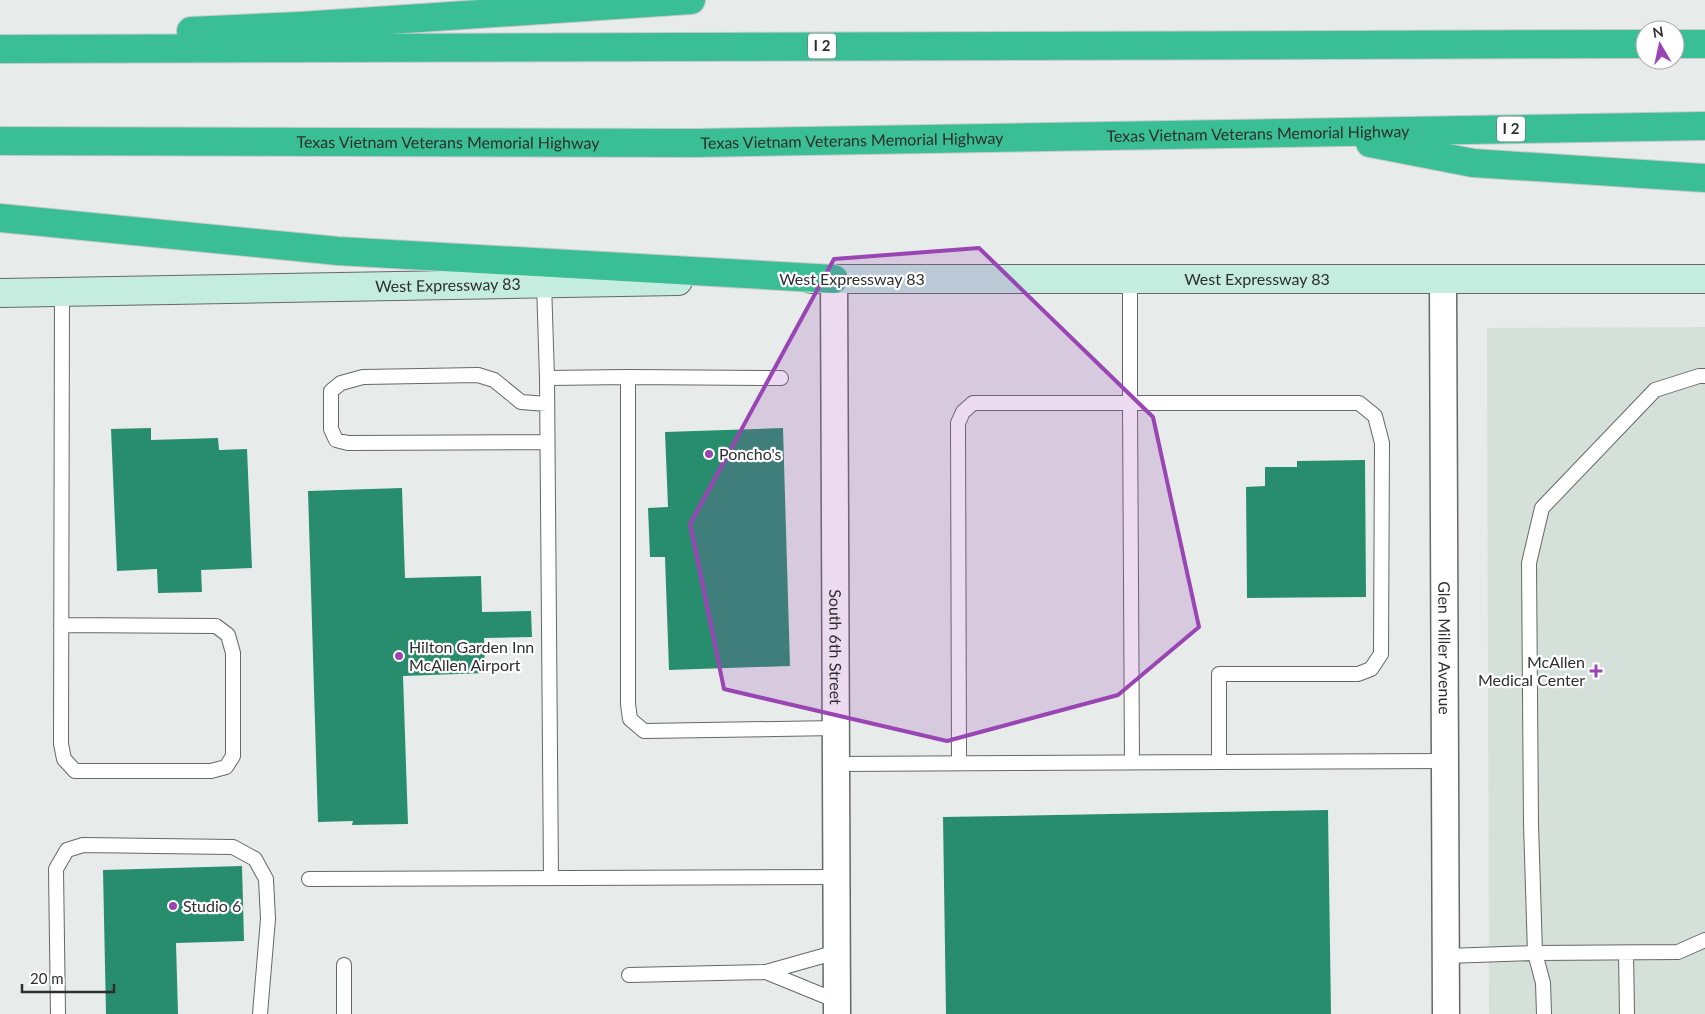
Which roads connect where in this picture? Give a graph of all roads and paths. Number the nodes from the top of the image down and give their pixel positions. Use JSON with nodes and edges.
{"nodes":[{"id":1,"x":691,"y":0,"type":"edge"},
{"id":2,"x":0,"y":41,"type":"edge"},
{"id":3,"x":1635,"y":44,"type":"edge"},
{"id":4,"x":1685,"y":44,"type":"edge"},
{"id":5,"x":1705,"y":44,"type":"edge"},
{"id":6,"x":0,"y":49,"type":"edge"},
{"id":7,"x":1705,"y":126,"type":"edge"},
{"id":8,"x":1317,"y":132,"type":"junction"},
{"id":9,"x":0,"y":141,"type":"edge"},
{"id":10,"x":1705,"y":178,"type":"edge"},
{"id":11,"x":0,"y":218,"type":"edge"},
{"id":12,"x":834,"y":279,"type":"junction"},
{"id":13,"x":1130,"y":279,"type":"junction"},
{"id":14,"x":1705,"y":279,"type":"edge"},
{"id":15,"x":1443,"y":280,"type":"junction"},
{"id":16,"x":544,"y":283,"type":"junction"},
{"id":17,"x":62,"y":292,"type":"junction"},
{"id":18,"x":0,"y":293,"type":"edge"},
{"id":19,"x":1705,"y":376,"type":"edge"},
{"id":20,"x":547,"y":378,"type":"junction"},
{"id":21,"x":628,"y":378,"type":"junction"},
{"id":22,"x":781,"y":378,"type":"dead end"},
{"id":23,"x":1130,"y":403,"type":"junction"},
{"id":24,"x":548,"y":404,"type":"junction"},
{"id":25,"x":548,"y":442,"type":"junction"},
{"id":26,"x":61,"y":625,"type":"junction"},
{"id":27,"x":836,"y":728,"type":"junction"},
{"id":28,"x":1445,"y":761,"type":"junction"},
{"id":29,"x":1132,"y":762,"type":"junction"},
{"id":30,"x":1219,"y":762,"type":"junction"},
{"id":31,"x":960,"y":763,"type":"junction"},
{"id":32,"x":837,"y":764,"type":"junction"},
{"id":33,"x":837,"y":877,"type":"junction"},
{"id":34,"x":551,"y":878,"type":"junction"},
{"id":35,"x":309,"y":879,"type":"dead end"},
{"id":36,"x":1705,"y":940,"type":"edge"},
{"id":37,"x":837,"y":952,"type":"junction"},
{"id":38,"x":1535,"y":953,"type":"junction"},
{"id":39,"x":1626,"y":953,"type":"junction"},
{"id":40,"x":1446,"y":956,"type":"junction"},
{"id":41,"x":344,"y":965,"type":"dead end"},
{"id":42,"x":766,"y":972,"type":"junction"},
{"id":43,"x":629,"y":975,"type":"dead end"},
{"id":44,"x":837,"y":1007,"type":"edge"},
{"id":45,"x":58,"y":1014,"type":"edge"},
{"id":46,"x":260,"y":1014,"type":"edge"},
{"id":47,"x":344,"y":1014,"type":"edge"},
{"id":48,"x":1446,"y":1014,"type":"edge"},
{"id":49,"x":1544,"y":1014,"type":"edge"},
{"id":50,"x":1627,"y":1014,"type":"edge"}],
"edges":[{"from":1,"to":2,"type":"highway"},
{"from":3,"to":6,"type":"highway","number":"I 2"},
{"from":4,"to":5,"type":"highway"},
{"from":7,"to":8,"type":"highway","name":"Texas Vietnam Veterans Memorial Highway","number":"I 2"},
{"from":8,"to":9,"type":"highway","name":"Texas Vietnam Veterans Memorial Highway","number":"I 2"},
{"from":8,"to":10,"type":"highway"},
{"from":11,"to":12,"type":"highway"},
{"from":12,"to":13,"type":"main road","name":"West Expressway 83"},
{"from":12,"to":16,"type":"main road","name":"West Expressway 83"},
{"from":12,"to":27,"type":"street","name":"South 6th Street"},
{"from":13,"to":15,"type":"main road","name":"West Expressway 83"},
{"from":13,"to":23,"type":"lane"},
{"from":14,"to":15,"type":"main road","name":"West Expressway 83"},
{"from":15,"to":28,"type":"street","name":"Glen Miller Avenue"},
{"from":16,"to":17,"type":"main road","name":"West Expressway 83"},
{"from":16,"to":20,"type":"lane"},
{"from":17,"to":18,"type":"main road","name":"West Expressway 83"},
{"from":17,"to":26,"type":"lane"},
{"from":19,"to":38,"type":"lane"},
{"from":20,"to":21,"type":"lane"},
{"from":20,"to":24,"type":"lane"},
{"from":21,"to":22,"type":"lane"},
{"from":21,"to":27,"type":"lane"},
{"from":23,"to":29,"type":"lane"},
{"from":23,"to":30,"type":"lane"},
{"from":23,"to":31,"type":"lane"},
{"from":24,"to":25,"type":"lane"},
{"from":24,"to":25,"type":"lane"},
{"from":25,"to":34,"type":"lane"},
{"from":26,"to":26,"type":"lane"},
{"from":27,"to":32,"type":"street","name":"South 6th Street"},
{"from":28,"to":30,"type":"lane"},
{"from":28,"to":40,"type":"street","name":"Glen Miller Avenue"},
{"from":29,"to":30,"type":"lane"},
{"from":29,"to":31,"type":"lane"},
{"from":31,"to":32,"type":"lane"},
{"from":32,"to":33,"type":"street","name":"South 6th Street"},
{"from":33,"to":34,"type":"lane"},
{"from":33,"to":37,"type":"street","name":"South 6th Street"},
{"from":34,"to":35,"type":"lane"},
{"from":36,"to":39,"type":"lane"},
{"from":37,"to":42,"type":"lane"},
{"from":37,"to":44,"type":"street","name":"South 6th Street"},
{"from":38,"to":39,"type":"lane"},
{"from":38,"to":40,"type":"lane"},
{"from":38,"to":49,"type":"lane"},
{"from":39,"to":50,"type":"lane"},
{"from":40,"to":48,"type":"street","name":"Glen Miller Avenue"},
{"from":41,"to":47,"type":"lane"},
{"from":42,"to":43,"type":"lane"},
{"from":42,"to":44,"type":"lane"},
{"from":45,"to":46,"type":"lane"}]}
